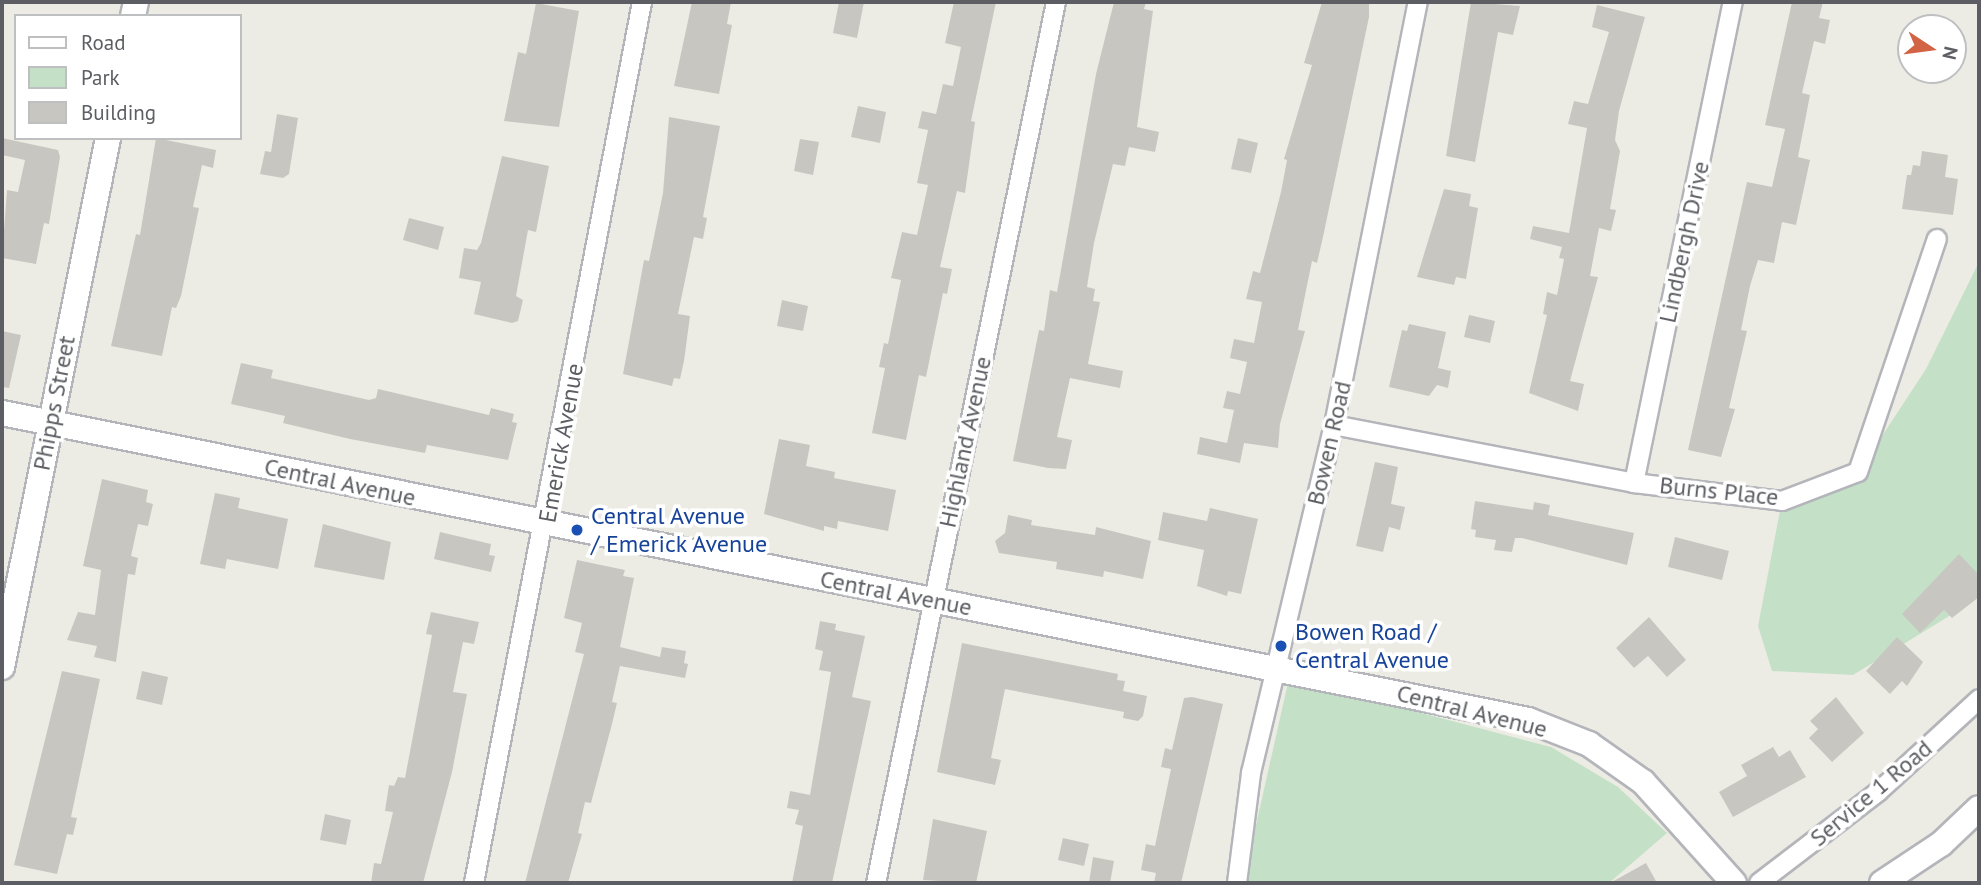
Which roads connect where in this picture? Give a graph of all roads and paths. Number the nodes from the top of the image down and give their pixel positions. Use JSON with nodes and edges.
{"nodes":[{"id":1,"x":642,"y":2,"type":"edge"},
{"id":2,"x":1056,"y":2,"type":"edge"},
{"id":3,"x":1418,"y":2,"type":"edge"},
{"id":4,"x":1733,"y":2,"type":"edge"},
{"id":5,"x":108,"y":140,"type":"edge"},
{"id":6,"x":1937,"y":239,"type":"dead end"},
{"id":7,"x":2,"y":413,"type":"edge"},
{"id":8,"x":50,"y":422,"type":"junction"},
{"id":9,"x":1334,"y":425,"type":"junction"},
{"id":10,"x":1634,"y":482,"type":"junction"},
{"id":11,"x":546,"y":524,"type":"junction"},
{"id":12,"x":932,"y":601,"type":"junction"},
{"id":13,"x":1276,"y":666,"type":"junction"},
{"id":14,"x":2,"y":667,"type":"edge"},
{"id":15,"x":1979,"y":699,"type":"edge"},
{"id":16,"x":1979,"y":808,"type":"edge"},
{"id":17,"x":474,"y":883,"type":"edge"},
{"id":18,"x":876,"y":883,"type":"edge"},
{"id":19,"x":1237,"y":883,"type":"edge"},
{"id":20,"x":1734,"y":883,"type":"edge"},
{"id":21,"x":1759,"y":883,"type":"edge"},
{"id":22,"x":1882,"y":883,"type":"edge"}],
"edges":[{"from":1,"to":11,"type":"street","name":"Emerick Avenue"},
{"from":2,"to":12,"type":"street","name":"Highland Avenue"},
{"from":3,"to":9,"type":"street","name":"Bowen Road"},
{"from":4,"to":10,"type":"street","name":"Lindbergh Drive"},
{"from":5,"to":8,"type":"main road","name":"Phipps Street"},
{"from":6,"to":10,"type":"street","name":"Burns Place"},
{"from":7,"to":8,"type":"main road","name":"Central Avenue"},
{"from":8,"to":11,"type":"main road","name":"Central Avenue"},
{"from":8,"to":14,"type":"main road","name":"Phipps Street"},
{"from":9,"to":10,"type":"street","name":"Burns Place"},
{"from":9,"to":13,"type":"street","name":"Bowen Road"},
{"from":11,"to":12,"type":"main road","name":"Central Avenue"},
{"from":11,"to":17,"type":"street","name":"Emerick Avenue"},
{"from":12,"to":13,"type":"main road","name":"Central Avenue"},
{"from":12,"to":18,"type":"street","name":"Highland Avenue"},
{"from":13,"to":19,"type":"street","name":"Bowen Road"},
{"from":13,"to":20,"type":"main road","name":"Central Avenue"},
{"from":15,"to":21,"type":"street","name":"Service 1 Road"},
{"from":16,"to":22,"type":"main road"}]}
